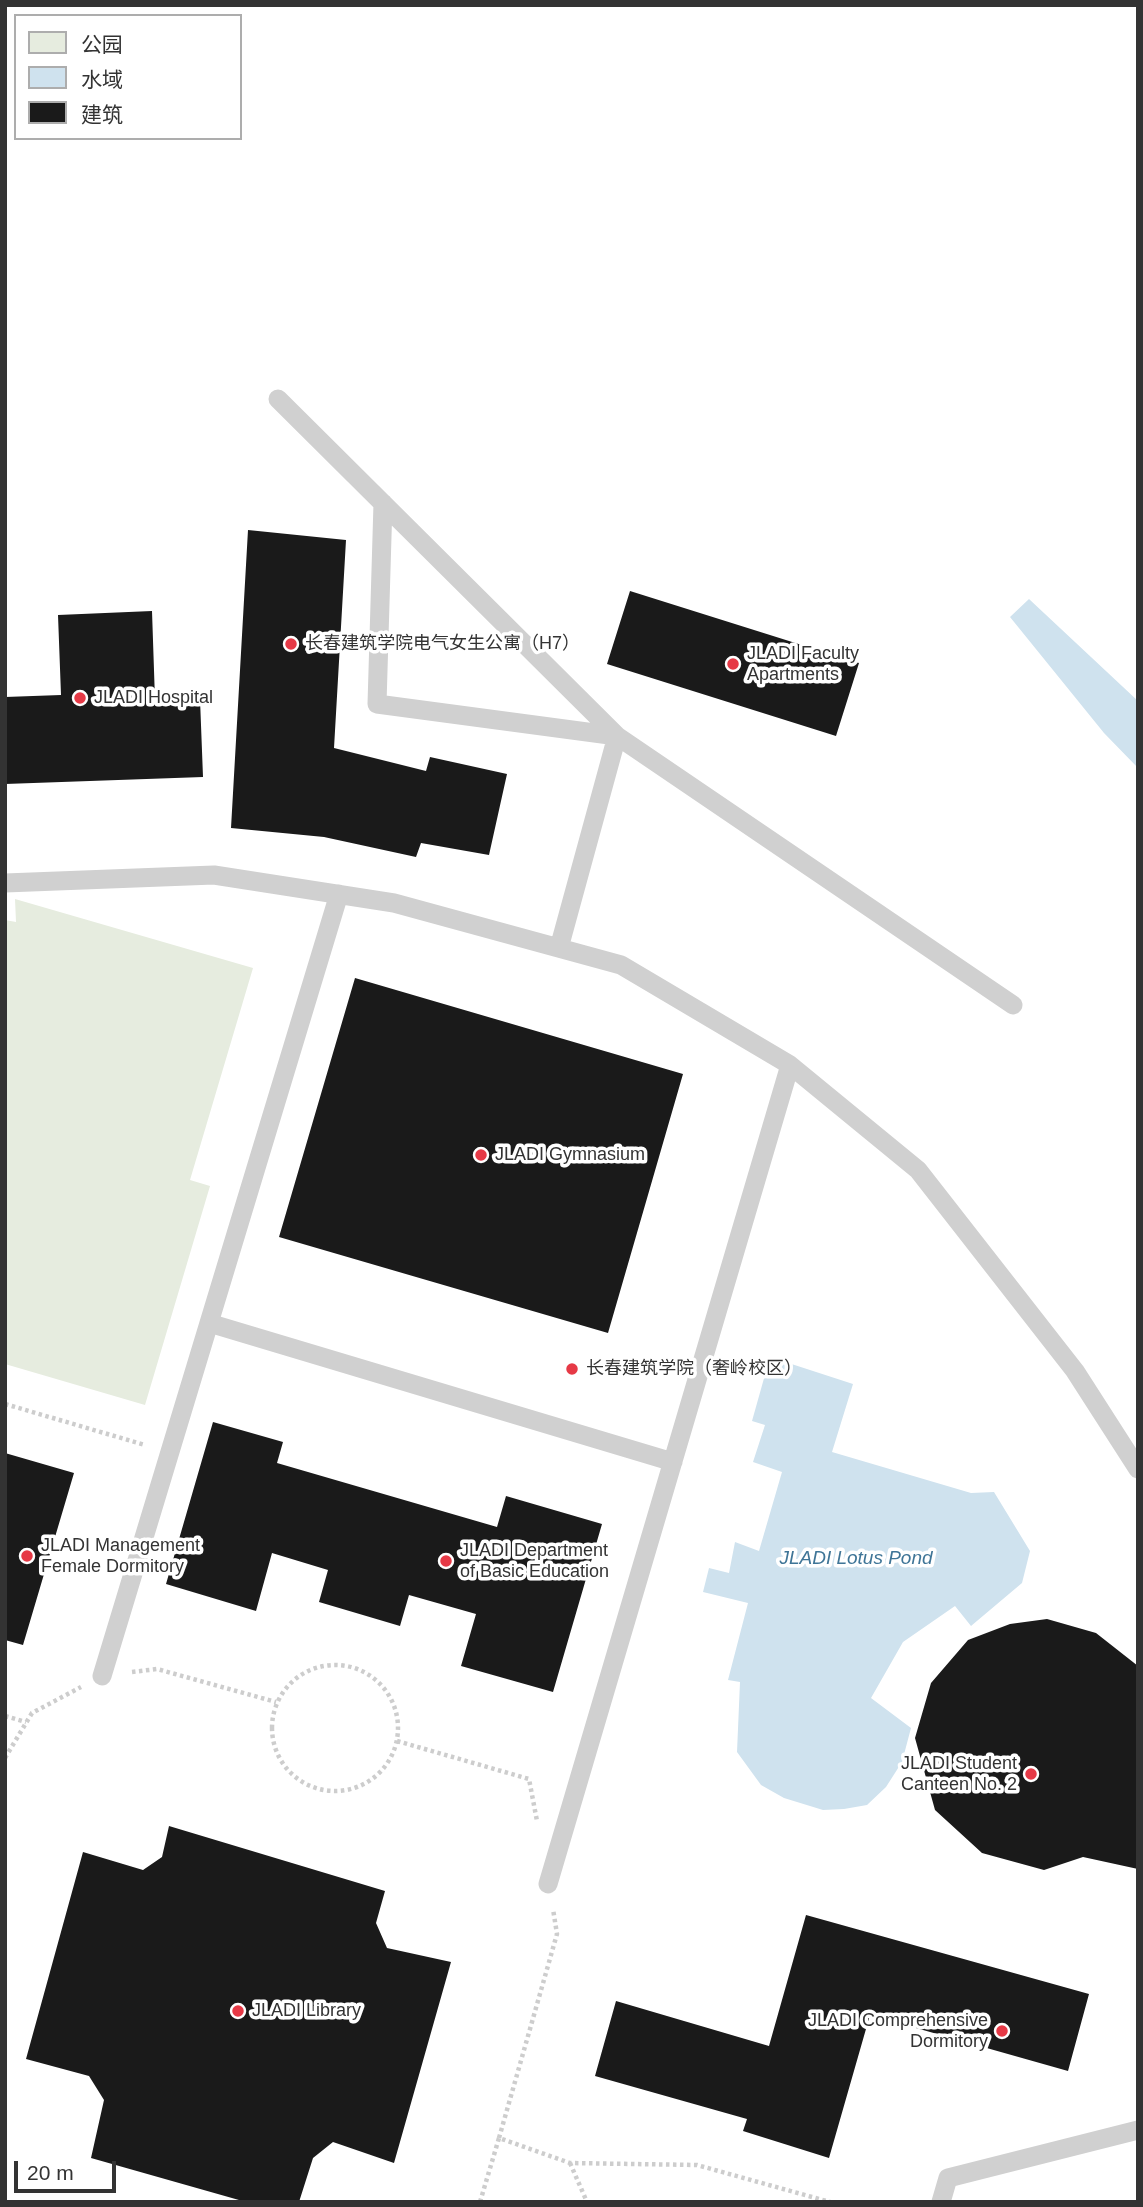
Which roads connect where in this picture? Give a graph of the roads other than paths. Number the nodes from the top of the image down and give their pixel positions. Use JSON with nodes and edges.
{"nodes":[{"id":1,"x":278,"y":399,"type":"dead end"},
{"id":2,"x":383,"y":503,"type":"junction"},
{"id":3,"x":618,"y":736,"type":"junction"},
{"id":4,"x":5,"y":883,"type":"edge"},
{"id":5,"x":339,"y":894,"type":"junction"},
{"id":6,"x":559,"y":948,"type":"junction"},
{"id":7,"x":1013,"y":1004,"type":"dead end"},
{"id":8,"x":790,"y":1065,"type":"junction"},
{"id":9,"x":209,"y":1323,"type":"junction"},
{"id":10,"x":673,"y":1462,"type":"junction"},
{"id":11,"x":1138,"y":1469,"type":"edge"},
{"id":12,"x":102,"y":1676,"type":"road end"},
{"id":13,"x":548,"y":1884,"type":"road end"},
{"id":14,"x":1138,"y":2130,"type":"edge"},
{"id":15,"x":941,"y":2202,"type":"edge"}],
"edges":[{"from":1,"to":2,"type":"lane"},
{"from":2,"to":3,"type":"lane"},
{"from":2,"to":3,"type":"lane"},
{"from":3,"to":6,"type":"lane"},
{"from":3,"to":7,"type":"lane"},
{"from":4,"to":5,"type":"lane"},
{"from":5,"to":6,"type":"lane"},
{"from":5,"to":9,"type":"lane"},
{"from":6,"to":8,"type":"lane"},
{"from":8,"to":10,"type":"lane"},
{"from":8,"to":11,"type":"lane"},
{"from":9,"to":10,"type":"lane"},
{"from":9,"to":12,"type":"lane"},
{"from":10,"to":13,"type":"lane"},
{"from":14,"to":15,"type":"lane"}]}
